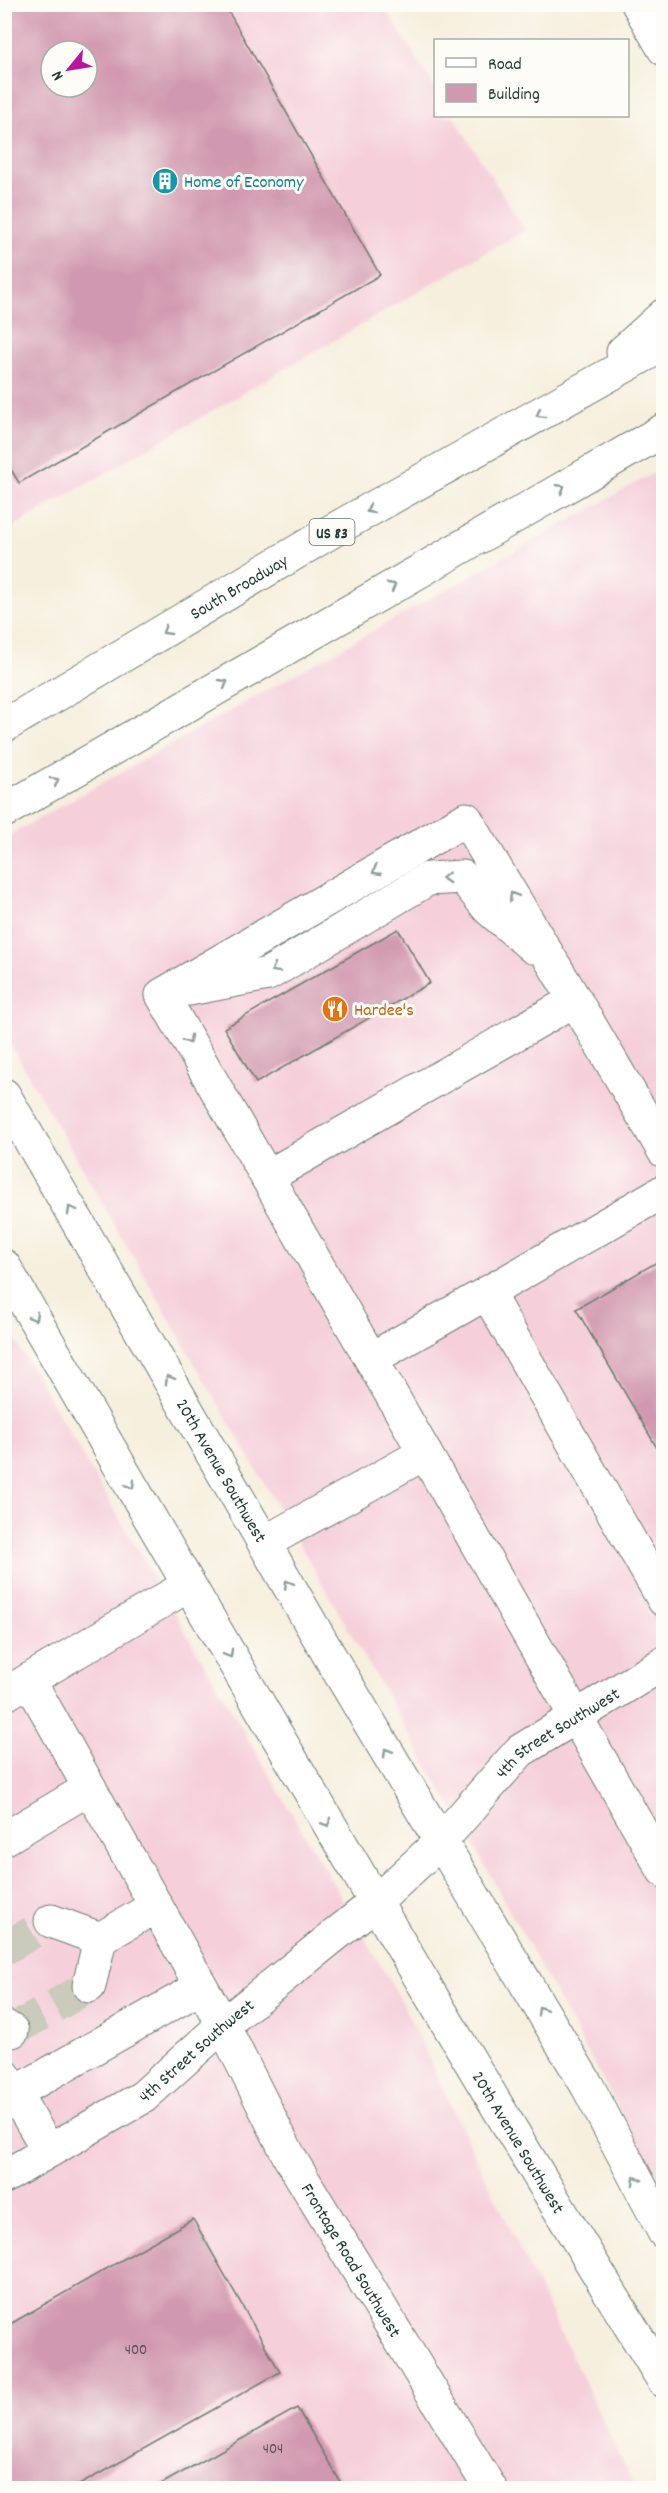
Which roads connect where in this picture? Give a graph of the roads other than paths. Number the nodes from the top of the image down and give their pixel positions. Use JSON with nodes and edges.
{"nodes":[{"id":1,"x":638,"y":4,"type":"edge"},
{"id":2,"x":663,"y":49,"type":"edge"},
{"id":3,"x":663,"y":315,"type":"edge"},
{"id":4,"x":663,"y":344,"type":"edge"},
{"id":5,"x":578,"y":392,"type":"junction"},
{"id":6,"x":663,"y":430,"type":"edge"},
{"id":7,"x":4,"y":726,"type":"edge"},
{"id":8,"x":4,"y":811,"type":"edge"},
{"id":9,"x":553,"y":963,"type":"junction"},
{"id":10,"x":162,"y":995,"type":"junction"},
{"id":11,"x":575,"y":1000,"type":"junction"},
{"id":12,"x":4,"y":1095,"type":"edge"},
{"id":13,"x":663,"y":1151,"type":"edge"},
{"id":14,"x":267,"y":1177,"type":"junction"},
{"id":15,"x":663,"y":1191,"type":"edge"},
{"id":16,"x":4,"y":1266,"type":"edge"},
{"id":17,"x":487,"y":1293,"type":"junction"},
{"id":18,"x":371,"y":1359,"type":"junction"},
{"id":19,"x":425,"y":1453,"type":"junction"},
{"id":20,"x":264,"y":1543,"type":"junction"},
{"id":21,"x":189,"y":1585,"type":"junction"},
{"id":22,"x":663,"y":1600,"type":"edge"},
{"id":23,"x":663,"y":1663,"type":"edge"},
{"id":24,"x":17,"y":1688,"type":"edge"},
{"id":25,"x":576,"y":1716,"type":"junction"},
{"id":26,"x":90,"y":1788,"type":"junction"},
{"id":27,"x":4,"y":1839,"type":"edge"},
{"id":28,"x":440,"y":1842,"type":"junction"},
{"id":29,"x":663,"y":1870,"type":"edge"},
{"id":30,"x":375,"y":1903,"type":"junction"},
{"id":31,"x":156,"y":1906,"type":"junction"},
{"id":32,"x":51,"y":1921,"type":"dead end"},
{"id":33,"x":100,"y":1938,"type":"junction"},
{"id":34,"x":89,"y":1986,"type":"dead end"},
{"id":35,"x":201,"y":1987,"type":"junction"},
{"id":36,"x":223,"y":2025,"type":"junction"},
{"id":37,"x":10,"y":2084,"type":"edge"},
{"id":38,"x":49,"y":2151,"type":"junction"},
{"id":39,"x":4,"y":2177,"type":"edge"},
{"id":40,"x":663,"y":2232,"type":"edge"},
{"id":41,"x":663,"y":2381,"type":"edge"},
{"id":42,"x":490,"y":2488,"type":"edge"}],
"edges":[{"from":1,"to":2,"type":"main road"},
{"from":3,"to":5,"type":"main road"},
{"from":4,"to":5,"type":"main road","name":"South Broadway","number":"US 83"},
{"from":5,"to":7,"type":"main road","name":"South Broadway","number":"US 83","one_way":true},
{"from":8,"to":6,"type":"main road","one_way":true},
{"from":9,"to":10,"type":"main road","one_way":true},
{"from":9,"to":10,"type":"main road","one_way":true},
{"from":9,"to":11,"type":"main road"},
{"from":10,"to":14,"type":"main road","one_way":true},
{"from":11,"to":13,"type":"main road"},
{"from":11,"to":14,"type":"main road"},
{"from":20,"to":12,"type":"main road","name":"20th Avenue Southwest","one_way":true},
{"from":14,"to":18,"type":"main road"},
{"from":15,"to":17,"type":"main road"},
{"from":16,"to":21,"type":"main road","name":"20th Avenue Southwest","one_way":true},
{"from":17,"to":18,"type":"main road"},
{"from":17,"to":22,"type":"main road"},
{"from":18,"to":19,"type":"main road"},
{"from":19,"to":20,"type":"main road"},
{"from":19,"to":25,"type":"main road"},
{"from":28,"to":20,"type":"main road","name":"20th Avenue Southwest","one_way":true},
{"from":21,"to":24,"type":"main road"},
{"from":21,"to":30,"type":"main road","name":"20th Avenue Southwest","one_way":true},
{"from":23,"to":25,"type":"main road","name":"4th Street Southwest"},
{"from":24,"to":26,"type":"main road","name":"Frontage Road Southwest"},
{"from":25,"to":28,"type":"main road","name":"4th Street Southwest"},
{"from":25,"to":29,"type":"main road"},
{"from":26,"to":27,"type":"main road"},
{"from":26,"to":31,"type":"main road","name":"Frontage Road Southwest"},
{"from":28,"to":30,"type":"main road"},
{"from":40,"to":28,"type":"main road","name":"20th Avenue Southwest","one_way":true},
{"from":30,"to":36,"type":"main road","name":"4th Street Southwest"},
{"from":30,"to":41,"type":"main road","name":"20th Avenue Southwest"},
{"from":31,"to":33,"type":"main road"},
{"from":31,"to":35,"type":"main road","name":"Frontage Road Southwest"},
{"from":32,"to":33,"type":"main road"},
{"from":33,"to":34,"type":"main road"},
{"from":35,"to":36,"type":"main road","name":"Frontage Road Southwest"},
{"from":35,"to":37,"type":"main road"},
{"from":36,"to":38,"type":"main road","name":"4th Street Southwest"},
{"from":36,"to":42,"type":"main road","name":"Frontage Road Southwest"},
{"from":37,"to":38,"type":"main road"},
{"from":38,"to":39,"type":"main road","name":"4th Street Southwest"}]}
